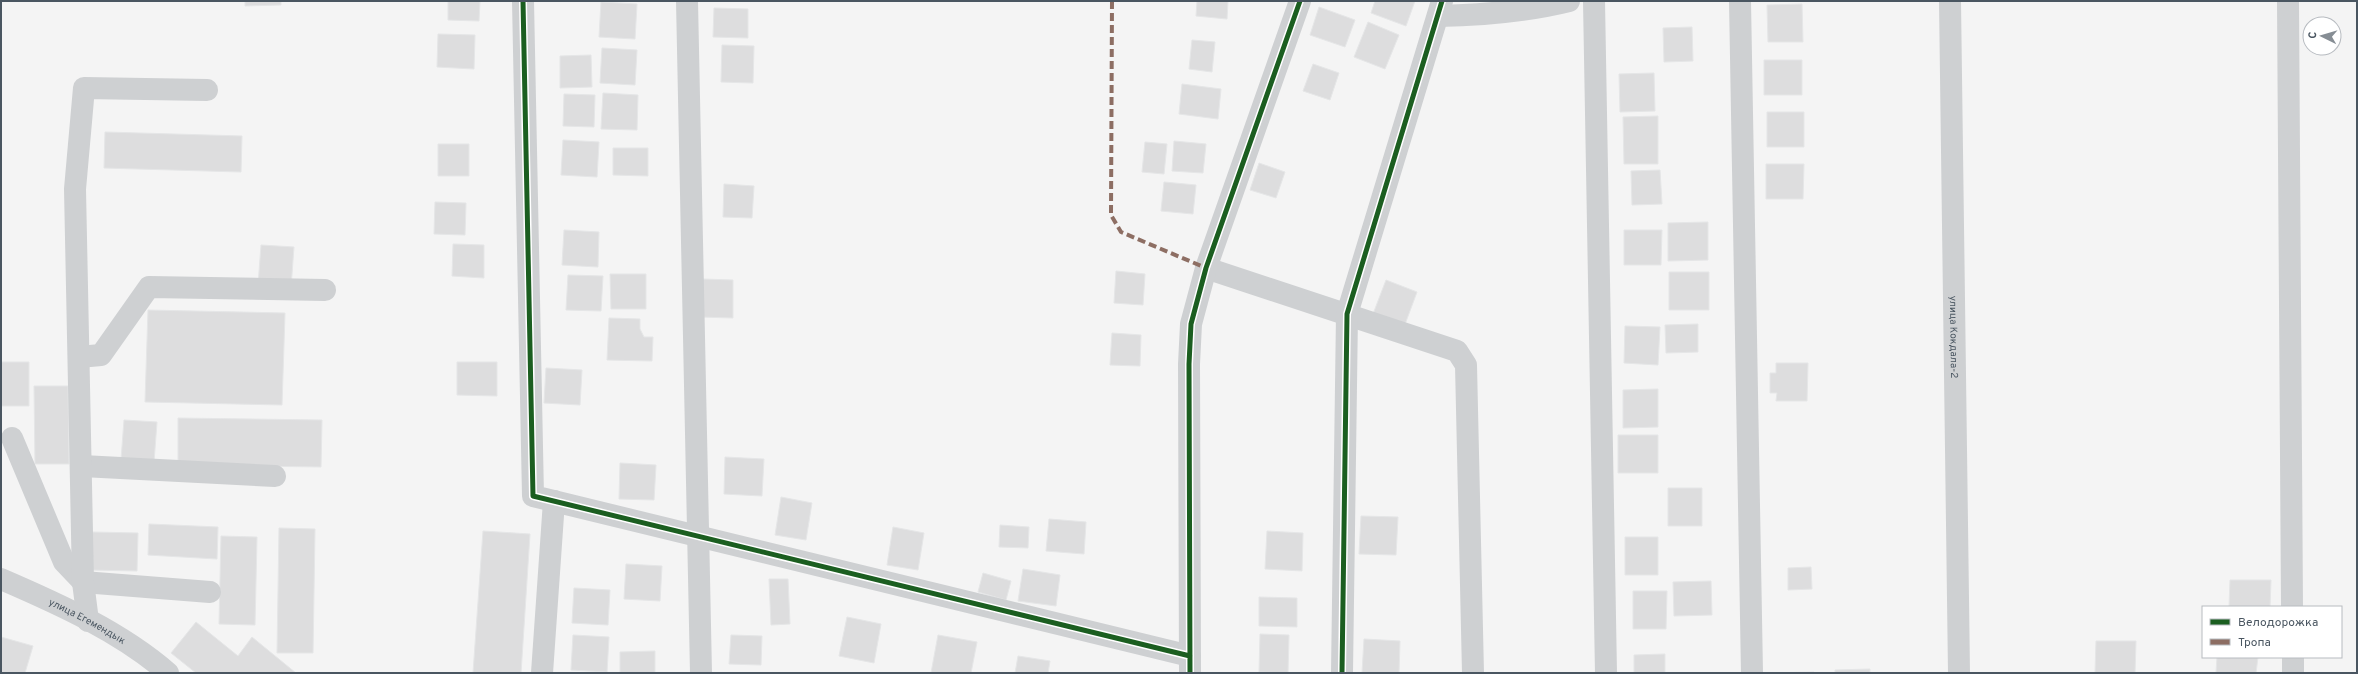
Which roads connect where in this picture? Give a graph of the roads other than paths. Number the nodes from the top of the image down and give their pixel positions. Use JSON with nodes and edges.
{"nodes":[{"id":1,"x":523,"y":1,"type":"edge"},
{"id":2,"x":687,"y":1,"type":"edge"},
{"id":3,"x":1300,"y":1,"type":"edge"},
{"id":4,"x":1568,"y":1,"type":"edge"},
{"id":5,"x":1594,"y":1,"type":"edge"},
{"id":6,"x":1740,"y":1,"type":"edge"},
{"id":7,"x":1950,"y":1,"type":"edge"},
{"id":8,"x":2288,"y":1,"type":"edge"},
{"id":9,"x":1440,"y":8,"type":"edge"},
{"id":10,"x":206,"y":90,"type":"dead end"},
{"id":11,"x":1206,"y":268,"type":"junction"},
{"id":12,"x":325,"y":290,"type":"dead end"},
{"id":13,"x":1347,"y":314,"type":"junction"},
{"id":14,"x":79,"y":357,"type":"junction"},
{"id":15,"x":12,"y":438,"type":"dead end"},
{"id":16,"x":82,"y":466,"type":"junction"},
{"id":17,"x":275,"y":476,"type":"dead end"},
{"id":18,"x":554,"y":501,"type":"junction"},
{"id":19,"x":698,"y":536,"type":"junction"},
{"id":20,"x":1,"y":579,"type":"edge"},
{"id":21,"x":84,"y":582,"type":"junction"},
{"id":22,"x":210,"y":592,"type":"dead end"},
{"id":23,"x":2292,"y":606,"type":"edge"},
{"id":24,"x":88,"y":621,"type":"junction"},
{"id":25,"x":2293,"y":658,"type":"edge"},
{"id":26,"x":1190,"y":664,"type":"edge"},
{"id":27,"x":168,"y":673,"type":"edge"},
{"id":28,"x":542,"y":673,"type":"edge"},
{"id":29,"x":701,"y":673,"type":"edge"},
{"id":30,"x":1342,"y":673,"type":"edge"},
{"id":31,"x":1473,"y":673,"type":"edge"},
{"id":32,"x":1606,"y":673,"type":"edge"},
{"id":33,"x":1752,"y":673,"type":"edge"},
{"id":34,"x":1958,"y":673,"type":"edge"},
{"id":35,"x":2293,"y":673,"type":"edge"}],
"edges":[{"from":1,"to":18,"type":"street"},
{"from":2,"to":19,"type":"street"},
{"from":3,"to":11,"type":"street"},
{"from":4,"to":9,"type":"street"},
{"from":5,"to":32,"type":"street"},
{"from":6,"to":33,"type":"street"},
{"from":7,"to":34,"type":"street","name":"улица Кокдала-2"},
{"from":8,"to":23,"type":"street"},
{"from":9,"to":13,"type":"street"},
{"from":10,"to":14,"type":"street"},
{"from":11,"to":13,"type":"street"},
{"from":11,"to":26,"type":"street"},
{"from":12,"to":14,"type":"street"},
{"from":13,"to":30,"type":"street"},
{"from":13,"to":31,"type":"street"},
{"from":14,"to":16,"type":"street"},
{"from":15,"to":21,"type":"street"},
{"from":16,"to":17,"type":"street"},
{"from":16,"to":21,"type":"street"},
{"from":18,"to":19,"type":"street"},
{"from":18,"to":28,"type":"street"},
{"from":19,"to":26,"type":"street"},
{"from":19,"to":29,"type":"street"},
{"from":20,"to":24,"type":"street","name":"улица Егемендык"},
{"from":21,"to":22,"type":"street"},
{"from":21,"to":24,"type":"street"},
{"from":24,"to":27,"type":"street","name":"улица Егемендык"},
{"from":25,"to":35,"type":"street"}]}
